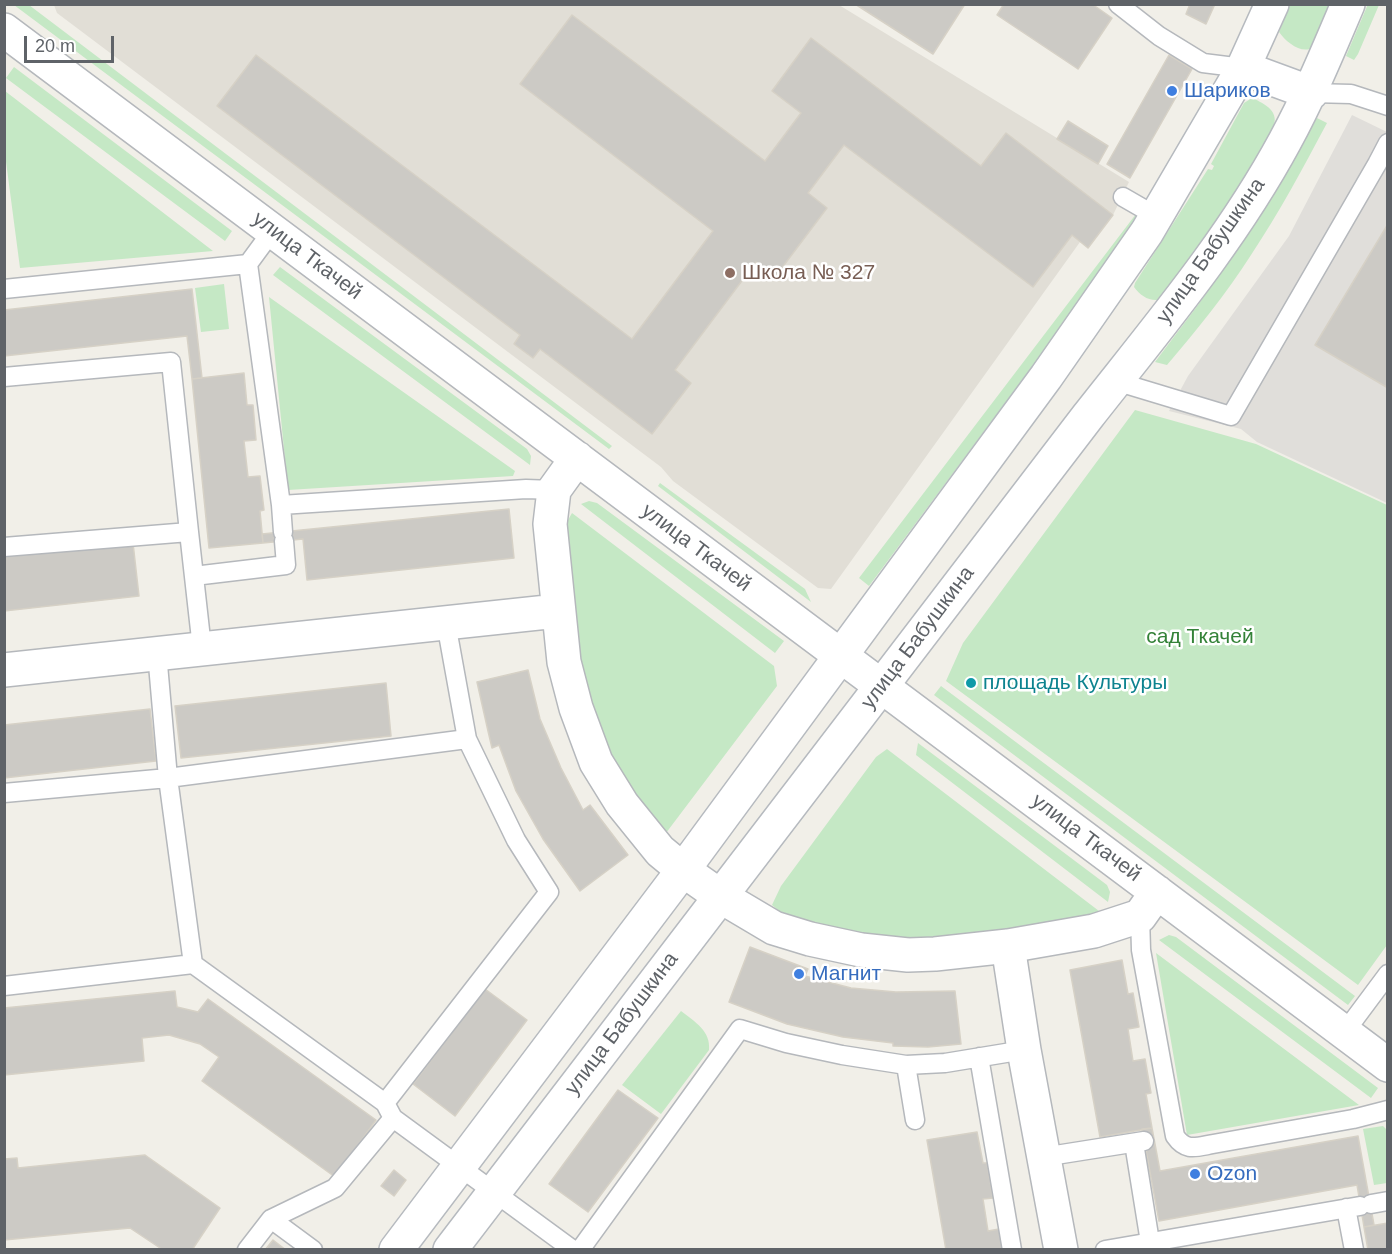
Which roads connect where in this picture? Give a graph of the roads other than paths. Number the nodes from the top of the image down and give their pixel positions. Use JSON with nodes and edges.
{"nodes":[{"id":1,"x":1118,"y":4,"type":"edge"},
{"id":2,"x":1272,"y":4,"type":"edge"},
{"id":3,"x":1348,"y":4,"type":"edge"},
{"id":4,"x":7,"y":37,"type":"edge"},
{"id":5,"x":1243,"y":68,"type":"junction"},
{"id":6,"x":1311,"y":93,"type":"junction"},
{"id":7,"x":1388,"y":106,"type":"edge"},
{"id":8,"x":1388,"y":143,"type":"edge"},
{"id":9,"x":1123,"y":197,"type":"dead end"},
{"id":10,"x":1156,"y":216,"type":"junction"},
{"id":11,"x":273,"y":230,"type":"junction"},
{"id":12,"x":248,"y":264,"type":"junction"},
{"id":13,"x":4,"y":289,"type":"edge"},
{"id":14,"x":4,"y":377,"type":"edge"},
{"id":15,"x":1115,"y":381,"type":"junction"},
{"id":16,"x":577,"y":458,"type":"junction"},
{"id":17,"x":554,"y":490,"type":"junction"},
{"id":18,"x":280,"y":505,"type":"junction"},
{"id":19,"x":189,"y":532,"type":"junction"},
{"id":20,"x":4,"y":547,"type":"edge"},
{"id":21,"x":194,"y":576,"type":"junction"},
{"id":22,"x":557,"y":611,"type":"junction"},
{"id":23,"x":446,"y":622,"type":"junction"},
{"id":24,"x":202,"y":648,"type":"junction"},
{"id":25,"x":157,"y":653,"type":"junction"},
{"id":26,"x":840,"y":657,"type":"junction"},
{"id":27,"x":4,"y":670,"type":"edge"},
{"id":28,"x":882,"y":686,"type":"junction"},
{"id":29,"x":467,"y":739,"type":"junction"},
{"id":30,"x":168,"y":778,"type":"junction"},
{"id":31,"x":4,"y":793,"type":"edge"},
{"id":32,"x":683,"y":870,"type":"junction"},
{"id":33,"x":720,"y":896,"type":"junction"},
{"id":34,"x":1149,"y":904,"type":"junction"},
{"id":35,"x":1008,"y":946,"type":"junction"},
{"id":36,"x":193,"y":964,"type":"junction"},
{"id":37,"x":1388,"y":974,"type":"edge"},
{"id":38,"x":4,"y":986,"type":"edge"},
{"id":39,"x":1344,"y":1033,"type":"junction"},
{"id":40,"x":1024,"y":1050,"type":"junction"},
{"id":41,"x":979,"y":1057,"type":"junction"},
{"id":42,"x":906,"y":1065,"type":"junction"},
{"id":43,"x":1388,"y":1065,"type":"edge"},
{"id":44,"x":389,"y":1110,"type":"junction"},
{"id":45,"x":1388,"y":1110,"type":"edge"},
{"id":46,"x":915,"y":1120,"type":"dead end"},
{"id":47,"x":1175,"y":1136,"type":"junction"},
{"id":48,"x":1144,"y":1141,"type":"junction"},
{"id":49,"x":1044,"y":1157,"type":"junction"},
{"id":50,"x":460,"y":1165,"type":"junction"},
{"id":51,"x":494,"y":1191,"type":"junction"},
{"id":52,"x":1366,"y":1205,"type":"edge"},
{"id":53,"x":271,"y":1219,"type":"junction"},
{"id":54,"x":1150,"y":1242,"type":"junction"},
{"id":55,"x":1187,"y":1243,"type":"edge"},
{"id":56,"x":247,"y":1250,"type":"edge"},
{"id":57,"x":314,"y":1250,"type":"edge"},
{"id":58,"x":396,"y":1250,"type":"edge"},
{"id":59,"x":450,"y":1250,"type":"edge"},
{"id":60,"x":573,"y":1250,"type":"edge"},
{"id":61,"x":579,"y":1250,"type":"edge"},
{"id":62,"x":1012,"y":1250,"type":"edge"},
{"id":63,"x":1061,"y":1250,"type":"edge"},
{"id":64,"x":1105,"y":1250,"type":"edge"},
{"id":65,"x":1354,"y":1250,"type":"edge"}],
"edges":[{"from":1,"to":5,"type":"lane"},
{"from":2,"to":5,"type":"street","name":"улица Бабушкина"},
{"from":3,"to":6,"type":"street","name":"улица Бабушкина"},
{"from":4,"to":11,"type":"street","name":"улица Ткачей"},
{"from":5,"to":6,"type":"street"},
{"from":5,"to":10,"type":"street","name":"улица Бабушкина"},
{"from":6,"to":7,"type":"lane"},
{"from":6,"to":15,"type":"street","name":"улица Бабушкина"},
{"from":8,"to":15,"type":"lane"},
{"from":9,"to":10,"type":"lane"},
{"from":10,"to":26,"type":"street","name":"улица Бабушкина"},
{"from":11,"to":12,"type":"lane"},
{"from":11,"to":16,"type":"street","name":"улица Ткачей"},
{"from":12,"to":13,"type":"lane"},
{"from":12,"to":18,"type":"lane"},
{"from":14,"to":19,"type":"lane"},
{"from":15,"to":28,"type":"street","name":"улица Бабушкина"},
{"from":16,"to":17,"type":"street"},
{"from":16,"to":26,"type":"street","name":"улица Ткачей"},
{"from":17,"to":18,"type":"lane"},
{"from":17,"to":22,"type":"street"},
{"from":18,"to":21,"type":"lane"},
{"from":19,"to":20,"type":"lane"},
{"from":19,"to":21,"type":"lane"},
{"from":21,"to":24,"type":"lane"},
{"from":22,"to":23,"type":"street"},
{"from":22,"to":32,"type":"street"},
{"from":23,"to":24,"type":"street"},
{"from":23,"to":29,"type":"lane"},
{"from":24,"to":25,"type":"street"},
{"from":25,"to":27,"type":"street"},
{"from":25,"to":30,"type":"lane"},
{"from":26,"to":28,"type":"street","name":"улица Ткачей"},
{"from":26,"to":32,"type":"street","name":"улица Бабушкина"},
{"from":28,"to":33,"type":"street","name":"улица Бабушкина"},
{"from":28,"to":34,"type":"street","name":"улица Ткачей"},
{"from":29,"to":30,"type":"lane"},
{"from":29,"to":44,"type":"lane"},
{"from":30,"to":31,"type":"lane"},
{"from":30,"to":36,"type":"lane"},
{"from":32,"to":33,"type":"street"},
{"from":32,"to":50,"type":"street","name":"улица Бабушкина"},
{"from":33,"to":35,"type":"street"},
{"from":33,"to":51,"type":"street","name":"улица Бабушкина"},
{"from":34,"to":35,"type":"street"},
{"from":34,"to":39,"type":"street","name":"улица Ткачей"},
{"from":34,"to":47,"type":"lane"},
{"from":35,"to":40,"type":"street"},
{"from":36,"to":38,"type":"lane"},
{"from":36,"to":44,"type":"lane"},
{"from":37,"to":39,"type":"lane"},
{"from":39,"to":43,"type":"street","name":"улица Ткачей"},
{"from":40,"to":41,"type":"lane"},
{"from":40,"to":49,"type":"street"},
{"from":41,"to":42,"type":"lane"},
{"from":41,"to":62,"type":"lane"},
{"from":42,"to":46,"type":"lane"},
{"from":42,"to":61,"type":"lane"},
{"from":44,"to":50,"type":"lane"},
{"from":44,"to":53,"type":"lane"},
{"from":45,"to":47,"type":"lane"},
{"from":47,"to":48,"type":"lane"},
{"from":48,"to":49,"type":"lane"},
{"from":48,"to":54,"type":"lane"},
{"from":49,"to":63,"type":"street"},
{"from":50,"to":51,"type":"lane"},
{"from":50,"to":58,"type":"street","name":"улица Бабушкина"},
{"from":51,"to":59,"type":"street","name":"улица Бабушкина"},
{"from":51,"to":60,"type":"lane"},
{"from":52,"to":55,"type":"lane"},
{"from":52,"to":65,"type":"lane"},
{"from":53,"to":56,"type":"lane"},
{"from":53,"to":57,"type":"lane"},
{"from":54,"to":55,"type":"lane"},
{"from":54,"to":64,"type":"lane"}]}
